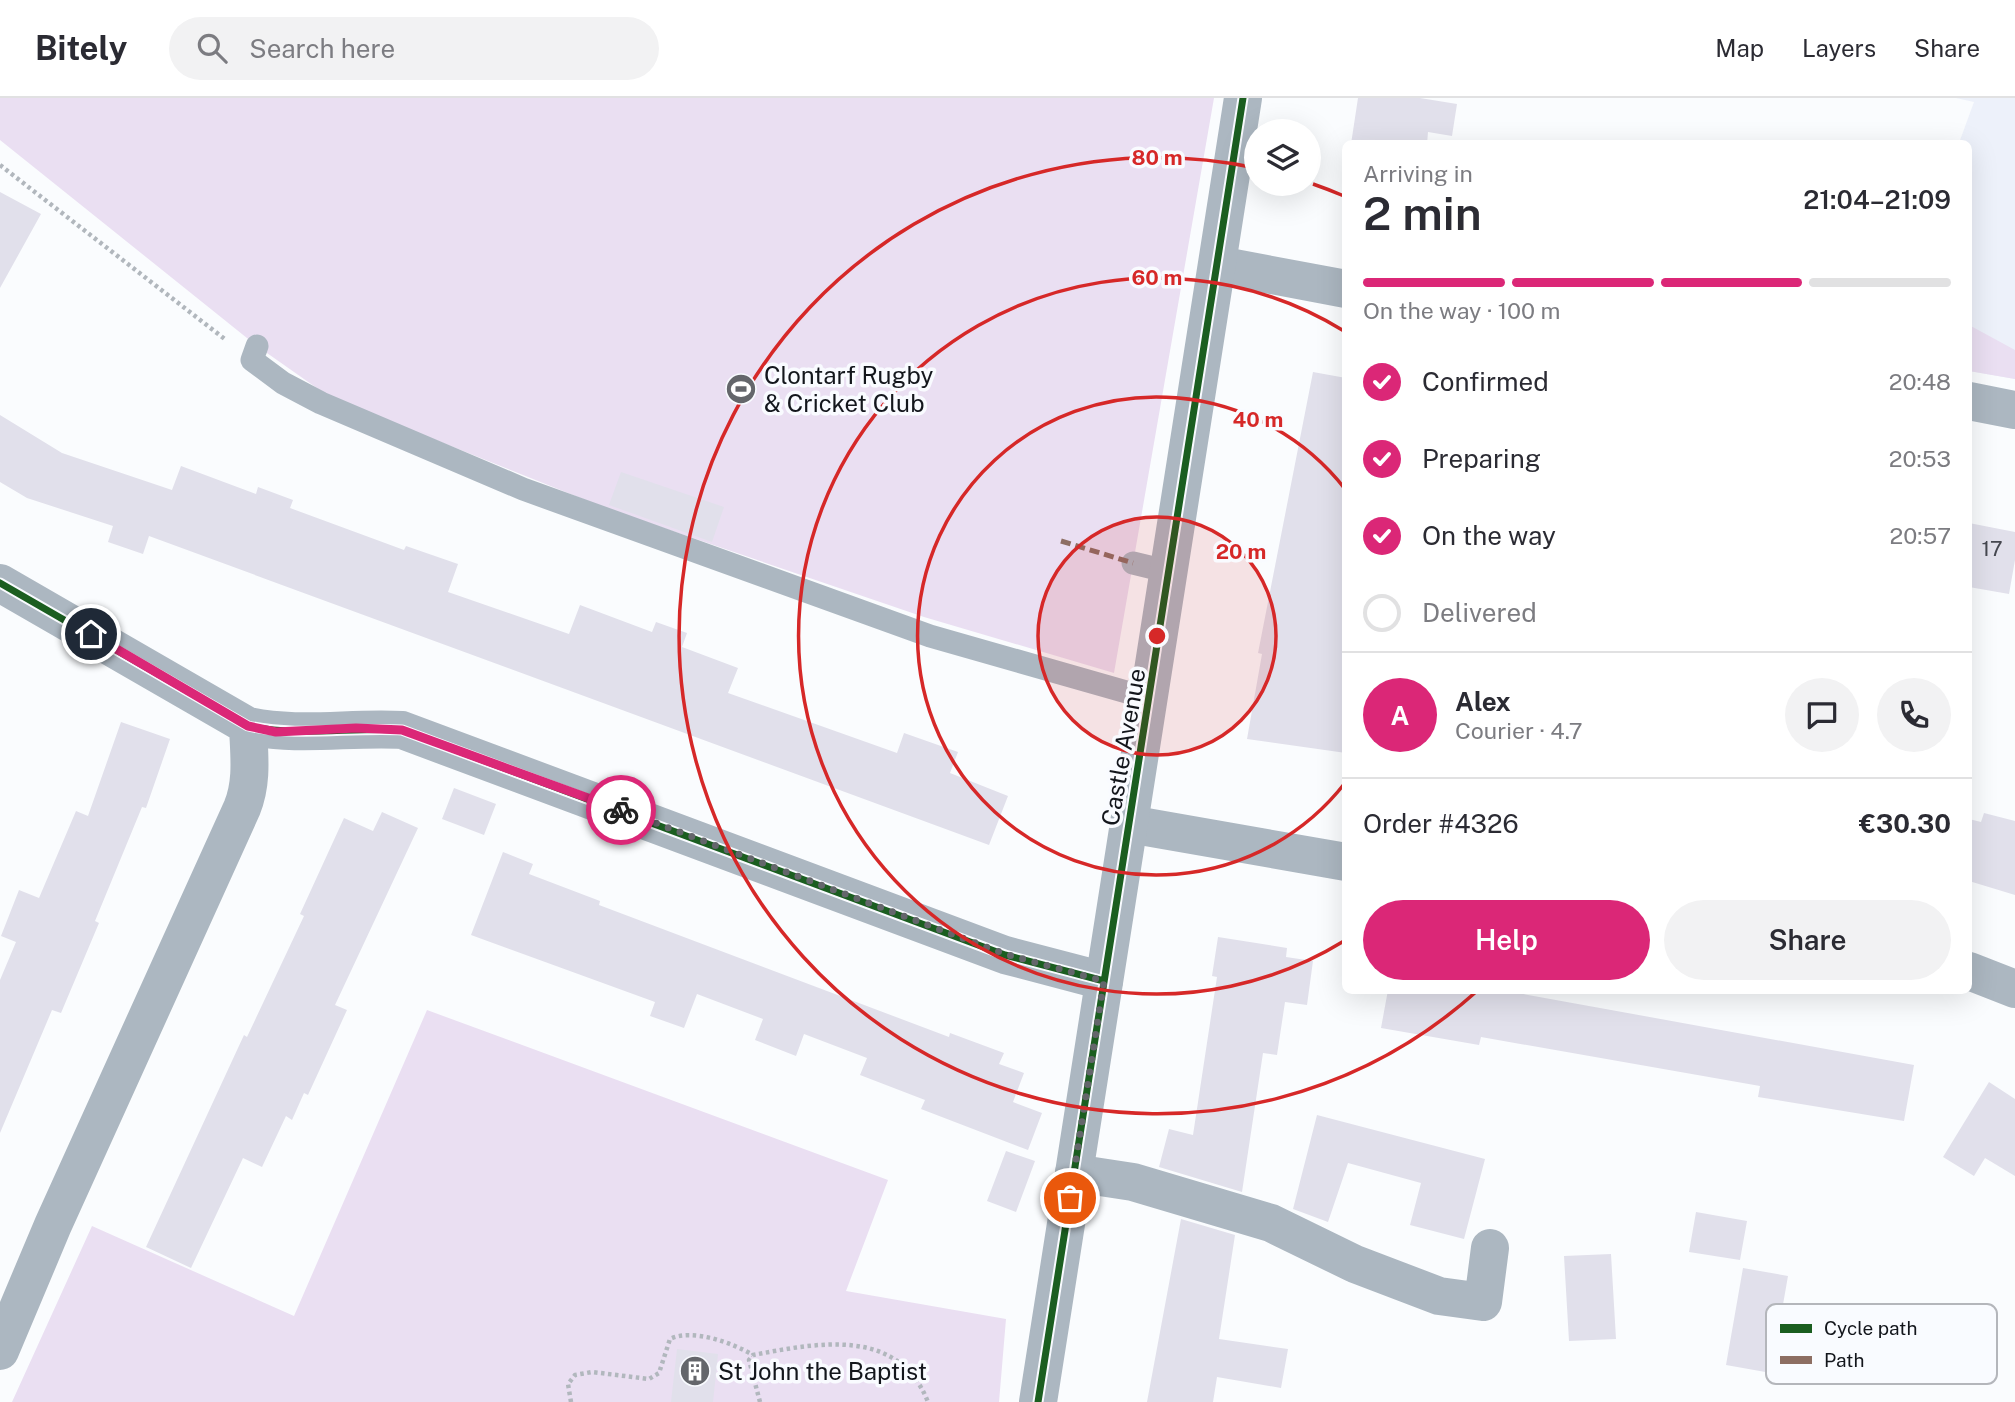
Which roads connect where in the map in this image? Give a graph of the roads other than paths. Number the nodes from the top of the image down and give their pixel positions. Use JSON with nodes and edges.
{"nodes":[{"id":1,"x":1243,"y":98,"type":"edge"},
{"id":2,"x":1218,"y":265,"type":"junction"},
{"id":3,"x":1342,"y":288,"type":"edge"},
{"id":4,"x":254,"y":353,"type":"road end"},
{"id":5,"x":1972,"y":402,"type":"edge"},
{"id":6,"x":2015,"y":410,"type":"edge"},
{"id":7,"x":1133,"y":563,"type":"dead end"},
{"id":8,"x":1170,"y":572,"type":"junction"},
{"id":9,"x":0,"y":583,"type":"edge"},
{"id":10,"x":1150,"y":699,"type":"junction"},
{"id":11,"x":248,"y":726,"type":"junction"},
{"id":12,"x":1129,"y":824,"type":"junction"},
{"id":13,"x":1342,"y":861,"type":"edge"},
{"id":14,"x":1972,"y":972,"type":"edge"},
{"id":15,"x":1104,"y":981,"type":"junction"},
{"id":16,"x":2015,"y":989,"type":"edge"},
{"id":17,"x":1074,"y":1173,"type":"junction"},
{"id":18,"x":1490,"y":1248,"type":"dead end"},
{"id":19,"x":0,"y":1351,"type":"edge"},
{"id":20,"x":1038,"y":1402,"type":"edge"}],
"edges":[{"from":1,"to":2,"type":"street","name":"Castle Avenue"},
{"from":2,"to":3,"type":"street"},
{"from":2,"to":8,"type":"street","name":"Castle Avenue"},
{"from":4,"to":10,"type":"lane"},
{"from":5,"to":6,"type":"street"},
{"from":7,"to":8,"type":"lane"},
{"from":8,"to":10,"type":"street","name":"Castle Avenue"},
{"from":9,"to":11,"type":"street"},
{"from":10,"to":12,"type":"street","name":"Castle Avenue"},
{"from":11,"to":15,"type":"street"},
{"from":11,"to":19,"type":"street"},
{"from":12,"to":13,"type":"street"},
{"from":12,"to":15,"type":"street","name":"Castle Avenue"},
{"from":14,"to":16,"type":"street"},
{"from":15,"to":17,"type":"street","name":"Castle Avenue"},
{"from":17,"to":18,"type":"street"},
{"from":17,"to":20,"type":"street","name":"Castle Avenue"}]}
